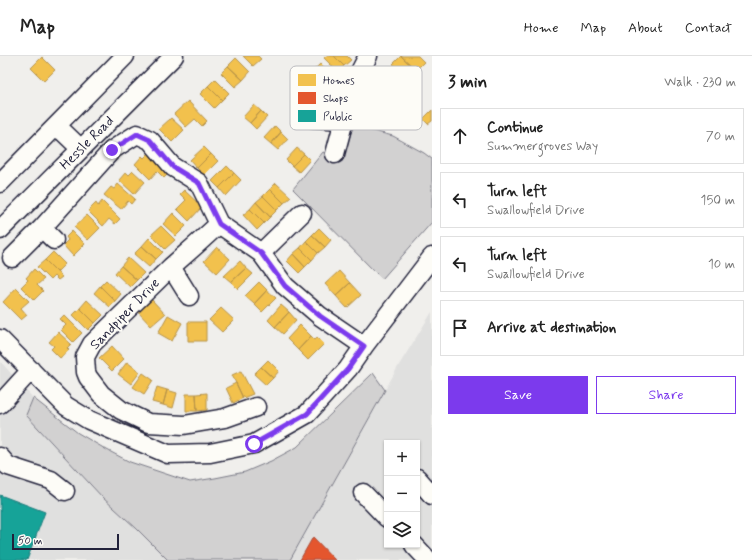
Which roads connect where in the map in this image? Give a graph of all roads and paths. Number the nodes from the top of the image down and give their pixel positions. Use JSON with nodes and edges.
{"nodes":[{"id":1,"x":125,"y":56,"type":"edge"},
{"id":2,"x":174,"y":56,"type":"edge"},
{"id":3,"x":368,"y":56,"type":"edge"},
{"id":4,"x":363,"y":66,"type":"edge"},
{"id":5,"x":56,"y":126,"type":"junction"},
{"id":6,"x":341,"y":130,"type":"edge"},
{"id":7,"x":81,"y":149,"type":"junction"},
{"id":8,"x":335,"y":154,"type":"dead end"},
{"id":9,"x":0,"y":183,"type":"edge"},
{"id":10,"x":302,"y":213,"type":"dead end"},
{"id":11,"x":219,"y":224,"type":"junction"},
{"id":12,"x":0,"y":230,"type":"edge"},
{"id":13,"x":261,"y":253,"type":"junction"},
{"id":14,"x":432,"y":257,"type":"edge"},
{"id":15,"x":12,"y":258,"type":"dead end"},
{"id":16,"x":171,"y":267,"type":"junction"},
{"id":17,"x":189,"y":296,"type":"dead end"},
{"id":18,"x":0,"y":339,"type":"edge"},
{"id":19,"x":364,"y":346,"type":"junction"},
{"id":20,"x":31,"y":370,"type":"junction"},
{"id":21,"x":0,"y":404,"type":"edge"},
{"id":22,"x":256,"y":407,"type":"dead end"},
{"id":23,"x":0,"y":457,"type":"edge"},
{"id":24,"x":420,"y":481,"type":"edge"},
{"id":25,"x":65,"y":491,"type":"dead end"},
{"id":26,"x":363,"y":493,"type":"dead end"},
{"id":27,"x":432,"y":495,"type":"edge"},
{"id":28,"x":384,"y":515,"type":"edge"},
{"id":29,"x":417,"y":548,"type":"edge"},
{"id":30,"x":428,"y":560,"type":"edge"}],
"edges":[{"from":1,"to":5,"type":"street"},
{"from":2,"to":7,"type":"street","name":"Hessle Road"},
{"from":3,"to":4,"type":"street"},
{"from":5,"to":7,"type":"street"},
{"from":5,"to":9,"type":"street"},
{"from":6,"to":8,"type":"street"},
{"from":7,"to":12,"type":"street","name":"Hessle Road"},
{"from":10,"to":13,"type":"street"},
{"from":11,"to":13,"type":"street"},
{"from":11,"to":15,"type":"street"},
{"from":11,"to":16,"type":"street","name":"Sandpiper Drive"},
{"from":13,"to":19,"type":"street"},
{"from":14,"to":19,"type":"street"},
{"from":16,"to":17,"type":"street","name":"Sandpiper Drive"},
{"from":16,"to":22,"type":"street","name":"Sandpiper Drive"},
{"from":18,"to":20,"type":"street"},
{"from":19,"to":20,"type":"street"},
{"from":20,"to":21,"type":"street"},
{"from":23,"to":25,"type":"street"},
{"from":24,"to":27,"type":"street"},
{"from":26,"to":28,"type":"street"},
{"from":29,"to":30,"type":"street"}]}
